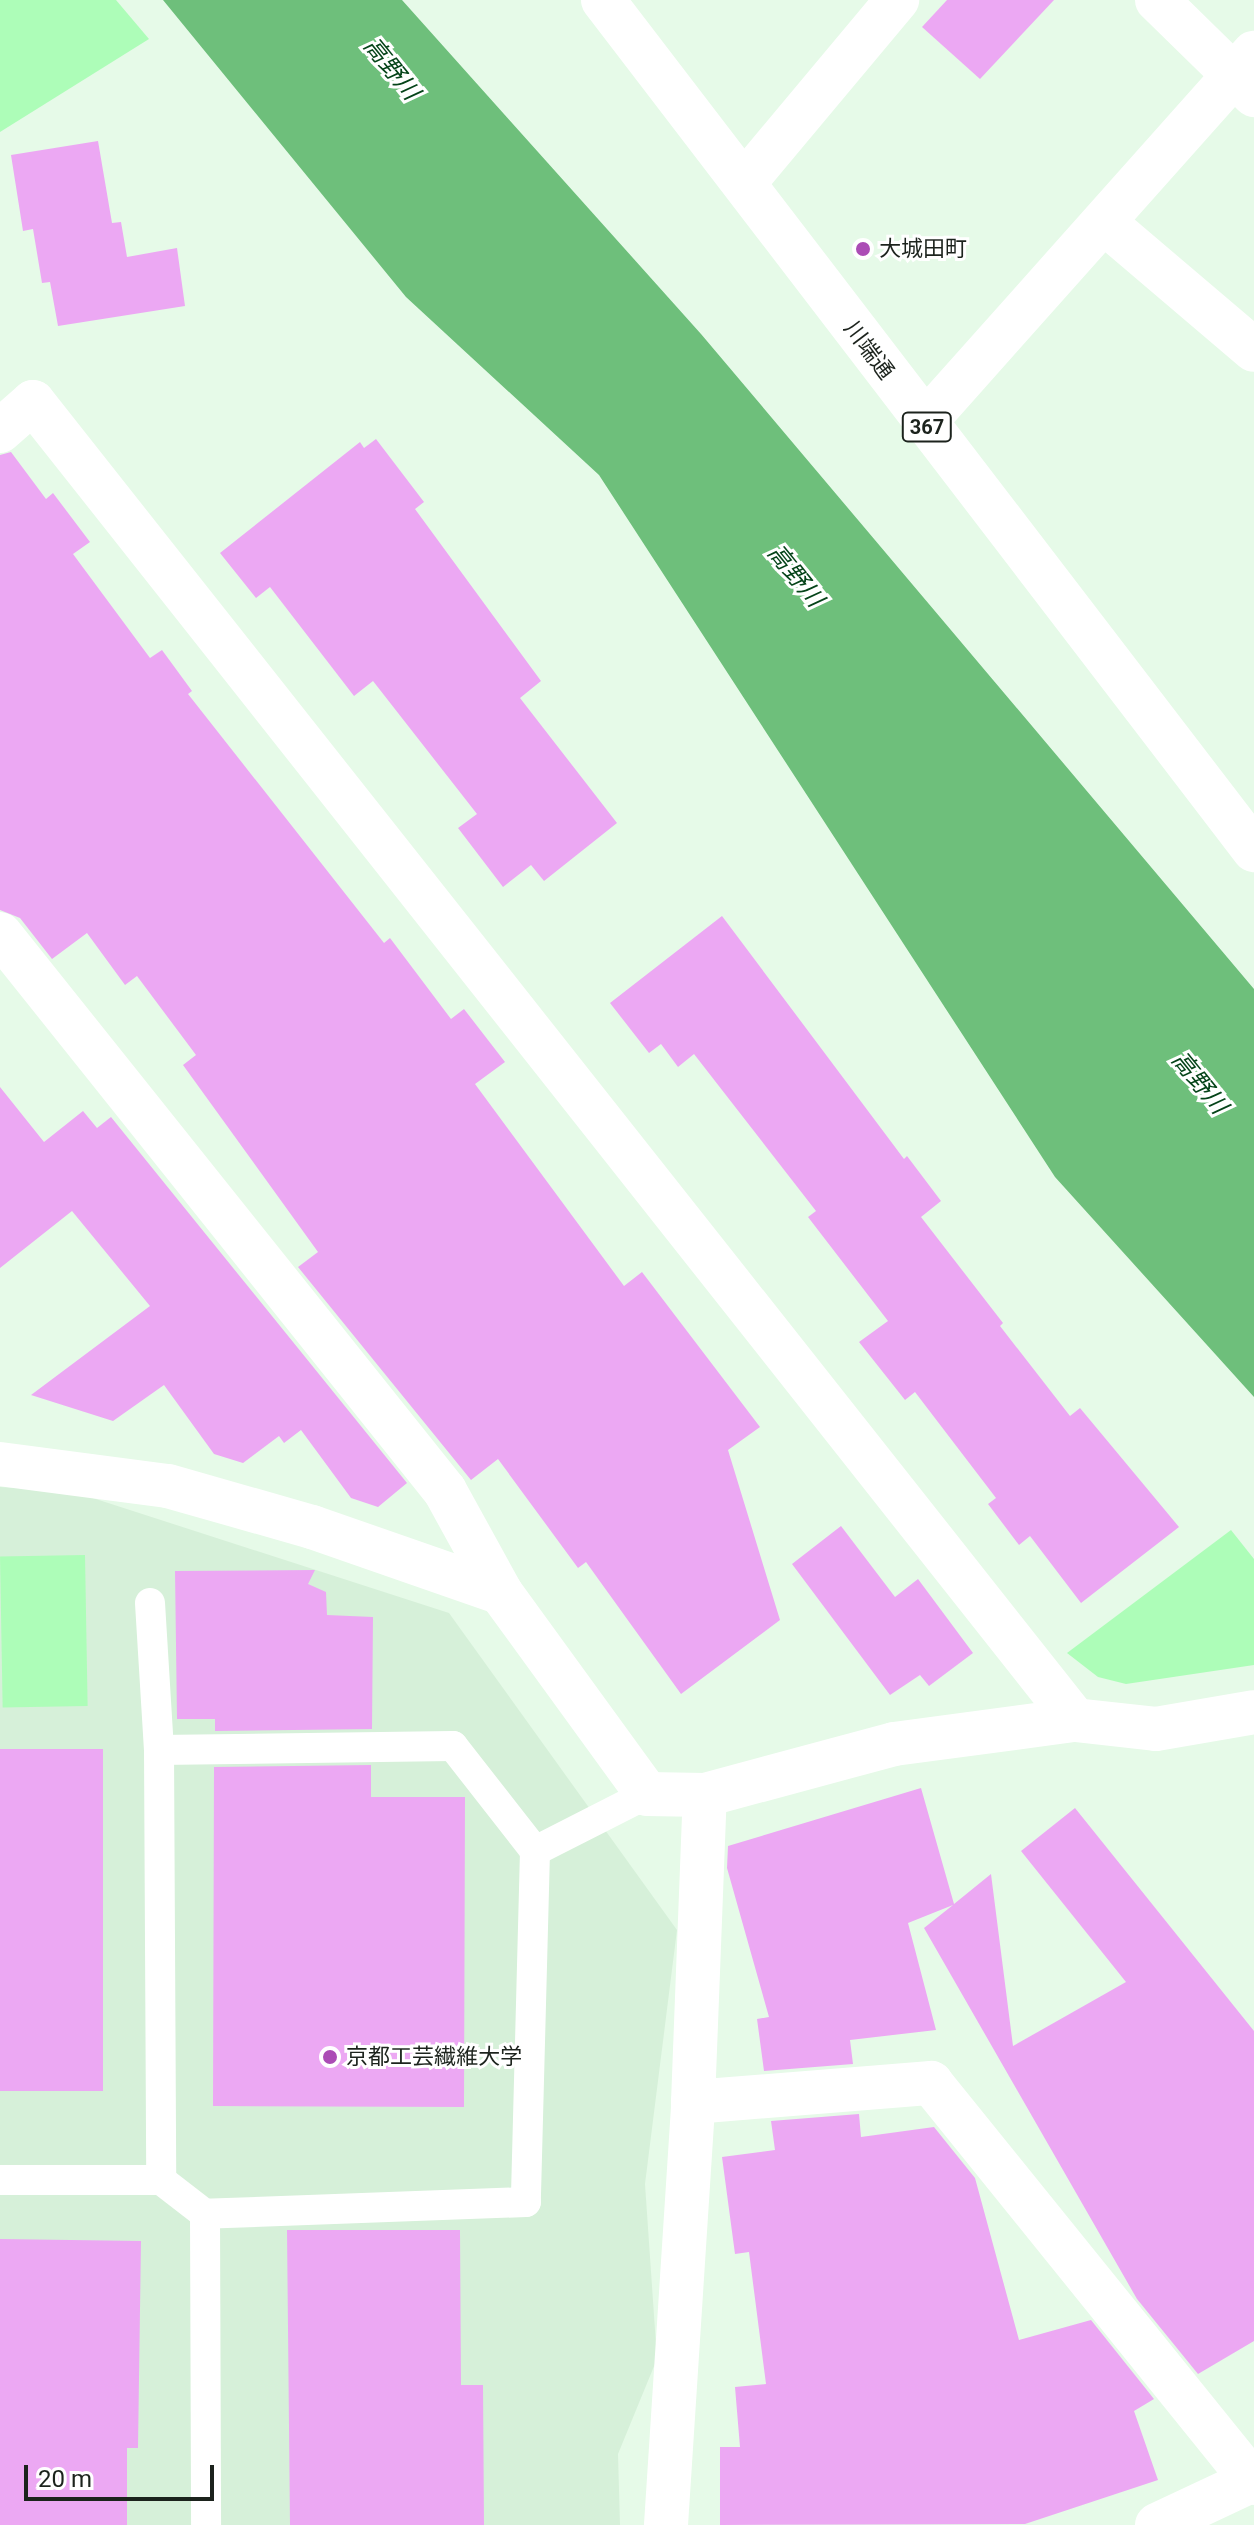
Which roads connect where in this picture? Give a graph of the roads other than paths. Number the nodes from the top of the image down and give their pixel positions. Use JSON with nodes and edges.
{"nodes":[{"id":1,"x":603,"y":0,"type":"edge"},
{"id":2,"x":897,"y":0,"type":"edge"},
{"id":3,"x":1157,"y":0,"type":"edge"},
{"id":4,"x":1247,"y":75,"type":"edge"},
{"id":5,"x":744,"y":183,"type":"junction"},
{"id":6,"x":1106,"y":224,"type":"junction"},
{"id":7,"x":1254,"y":350,"type":"edge"},
{"id":8,"x":924,"y":423,"type":"junction"},
{"id":9,"x":0,"y":431,"type":"edge"},
{"id":10,"x":1254,"y":850,"type":"edge"},
{"id":11,"x":0,"y":934,"type":"edge"},
{"id":12,"x":0,"y":1464,"type":"edge"},
{"id":13,"x":501,"y":1593,"type":"junction"},
{"id":14,"x":150,"y":1603,"type":"dead end"},
{"id":15,"x":1254,"y":1712,"type":"edge"},
{"id":16,"x":1075,"y":1720,"type":"junction"},
{"id":17,"x":159,"y":1750,"type":"junction"},
{"id":18,"x":647,"y":1794,"type":"junction"},
{"id":19,"x":705,"y":1795,"type":"junction"},
{"id":20,"x":535,"y":1851,"type":"junction"},
{"id":21,"x":693,"y":2102,"type":"junction"},
{"id":22,"x":0,"y":2180,"type":"edge"},
{"id":23,"x":161,"y":2180,"type":"junction"},
{"id":24,"x":205,"y":2214,"type":"junction"},
{"id":25,"x":1254,"y":2482,"type":"edge"},
{"id":26,"x":206,"y":2525,"type":"edge"},
{"id":27,"x":666,"y":2525,"type":"edge"},
{"id":28,"x":1157,"y":2525,"type":"edge"}],
"edges":[{"from":1,"to":5,"type":"main road","name":"川端通","number":"367"},
{"from":2,"to":5,"type":"main road"},
{"from":3,"to":4,"type":"main road"},
{"from":4,"to":6,"type":"main road"},
{"from":5,"to":8,"type":"main road","name":"川端通","number":"367"},
{"from":6,"to":7,"type":"main road"},
{"from":6,"to":8,"type":"main road"},
{"from":8,"to":10,"type":"main road","name":"川端通","number":"367"},
{"from":9,"to":16,"type":"main road"},
{"from":11,"to":13,"type":"main road"},
{"from":12,"to":13,"type":"main road"},
{"from":13,"to":18,"type":"main road"},
{"from":14,"to":17,"type":"lane"},
{"from":15,"to":16,"type":"main road"},
{"from":16,"to":19,"type":"main road"},
{"from":17,"to":20,"type":"lane"},
{"from":17,"to":23,"type":"lane"},
{"from":18,"to":19,"type":"main road"},
{"from":18,"to":20,"type":"lane"},
{"from":19,"to":21,"type":"main road"},
{"from":20,"to":24,"type":"lane"},
{"from":21,"to":25,"type":"main road"},
{"from":21,"to":27,"type":"main road"},
{"from":22,"to":23,"type":"lane"},
{"from":23,"to":24,"type":"lane"},
{"from":24,"to":26,"type":"lane"},
{"from":25,"to":28,"type":"main road"}]}
